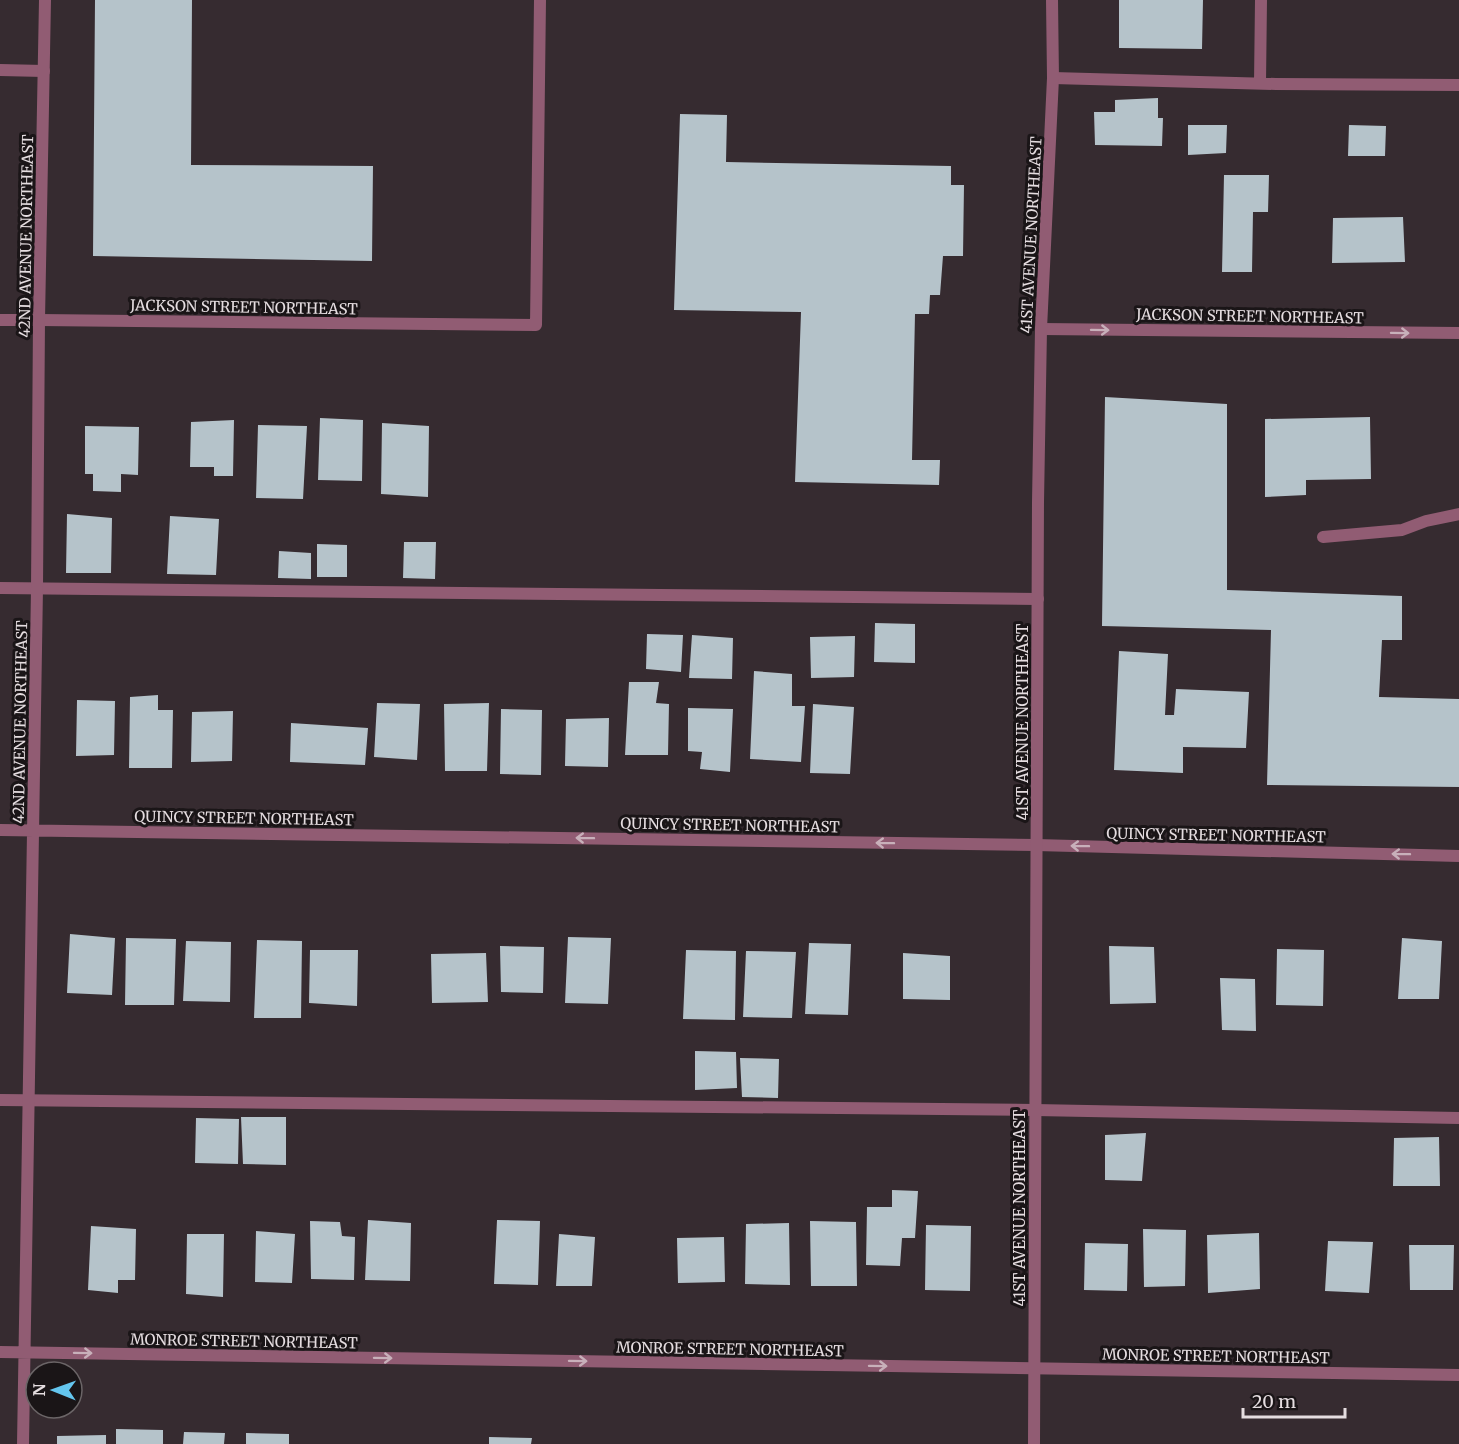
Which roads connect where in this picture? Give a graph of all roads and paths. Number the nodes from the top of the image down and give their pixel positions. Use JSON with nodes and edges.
{"nodes":[{"id":1,"x":45,"y":0,"type":"edge"},
{"id":2,"x":540,"y":0,"type":"edge"},
{"id":3,"x":1052,"y":0,"type":"edge"},
{"id":4,"x":1261,"y":0,"type":"edge"},
{"id":5,"x":0,"y":70,"type":"edge"},
{"id":6,"x":44,"y":71,"type":"junction"},
{"id":7,"x":1053,"y":78,"type":"junction"},
{"id":8,"x":1260,"y":83,"type":"junction"},
{"id":9,"x":1459,"y":85,"type":"edge"},
{"id":10,"x":0,"y":320,"type":"edge"},
{"id":11,"x":39,"y":320,"type":"junction"},
{"id":12,"x":1041,"y":329,"type":"junction"},
{"id":13,"x":1459,"y":333,"type":"edge"},
{"id":14,"x":1459,"y":514,"type":"edge"},
{"id":15,"x":1323,"y":537,"type":"dead end"},
{"id":16,"x":0,"y":588,"type":"edge"},
{"id":17,"x":37,"y":588,"type":"junction"},
{"id":18,"x":1038,"y":599,"type":"junction"},
{"id":19,"x":0,"y":830,"type":"edge"},
{"id":20,"x":33,"y":830,"type":"junction"},
{"id":21,"x":1036,"y":845,"type":"junction"},
{"id":22,"x":1459,"y":856,"type":"edge"},
{"id":23,"x":0,"y":1100,"type":"edge"},
{"id":24,"x":28,"y":1101,"type":"junction"},
{"id":25,"x":1035,"y":1110,"type":"junction"},
{"id":26,"x":1459,"y":1118,"type":"edge"},
{"id":27,"x":0,"y":1352,"type":"edge"},
{"id":28,"x":24,"y":1352,"type":"junction"},
{"id":29,"x":1034,"y":1369,"type":"junction"},
{"id":30,"x":1459,"y":1375,"type":"edge"},
{"id":31,"x":23,"y":1444,"type":"edge"},
{"id":32,"x":1034,"y":1444,"type":"edge"}],
"edges":[{"from":1,"to":6,"type":"street","name":"42ND AVENUE NORTHEAST"},
{"from":2,"to":11,"type":"street","name":"JACKSON STREET NORTHEAST"},
{"from":3,"to":7,"type":"street","name":"41ST AVENUE NORTHEAST"},
{"from":4,"to":8,"type":"street"},
{"from":5,"to":6,"type":"street"},
{"from":6,"to":11,"type":"street","name":"42ND AVENUE NORTHEAST"},
{"from":7,"to":8,"type":"street"},
{"from":7,"to":12,"type":"street","name":"41ST AVENUE NORTHEAST"},
{"from":8,"to":9,"type":"street"},
{"from":10,"to":11,"type":"street","name":"JACKSON STREET NORTHEAST"},
{"from":11,"to":17,"type":"street","name":"42ND AVENUE NORTHEAST"},
{"from":12,"to":13,"type":"street","name":"JACKSON STREET NORTHEAST","one_way":true},
{"from":12,"to":18,"type":"street","name":"41ST AVENUE NORTHEAST"},
{"from":14,"to":15,"type":"street"},
{"from":16,"to":17,"type":"street"},
{"from":17,"to":18,"type":"street"},
{"from":17,"to":20,"type":"street","name":"42ND AVENUE NORTHEAST"},
{"from":18,"to":21,"type":"street","name":"41ST AVENUE NORTHEAST"},
{"from":19,"to":20,"type":"street","name":"QUINCY STREET NORTHEAST"},
{"from":21,"to":20,"type":"street","name":"QUINCY STREET NORTHEAST","one_way":true},
{"from":20,"to":24,"type":"street","name":"42ND AVENUE NORTHEAST"},
{"from":22,"to":21,"type":"street","name":"QUINCY STREET NORTHEAST","one_way":true},
{"from":21,"to":25,"type":"street","name":"41ST AVENUE NORTHEAST"},
{"from":23,"to":24,"type":"street"},
{"from":24,"to":25,"type":"street"},
{"from":24,"to":28,"type":"street","name":"42ND AVENUE NORTHEAST"},
{"from":25,"to":26,"type":"street"},
{"from":25,"to":29,"type":"street","name":"41ST AVENUE NORTHEAST"},
{"from":27,"to":28,"type":"street","name":"MONROE STREET NORTHEAST"},
{"from":28,"to":29,"type":"street","name":"MONROE STREET NORTHEAST","one_way":true},
{"from":28,"to":31,"type":"street","name":"42ND AVENUE NORTHEAST"},
{"from":29,"to":30,"type":"street","name":"MONROE STREET NORTHEAST"},
{"from":29,"to":32,"type":"street","name":"41ST AVENUE NORTHEAST"}]}
